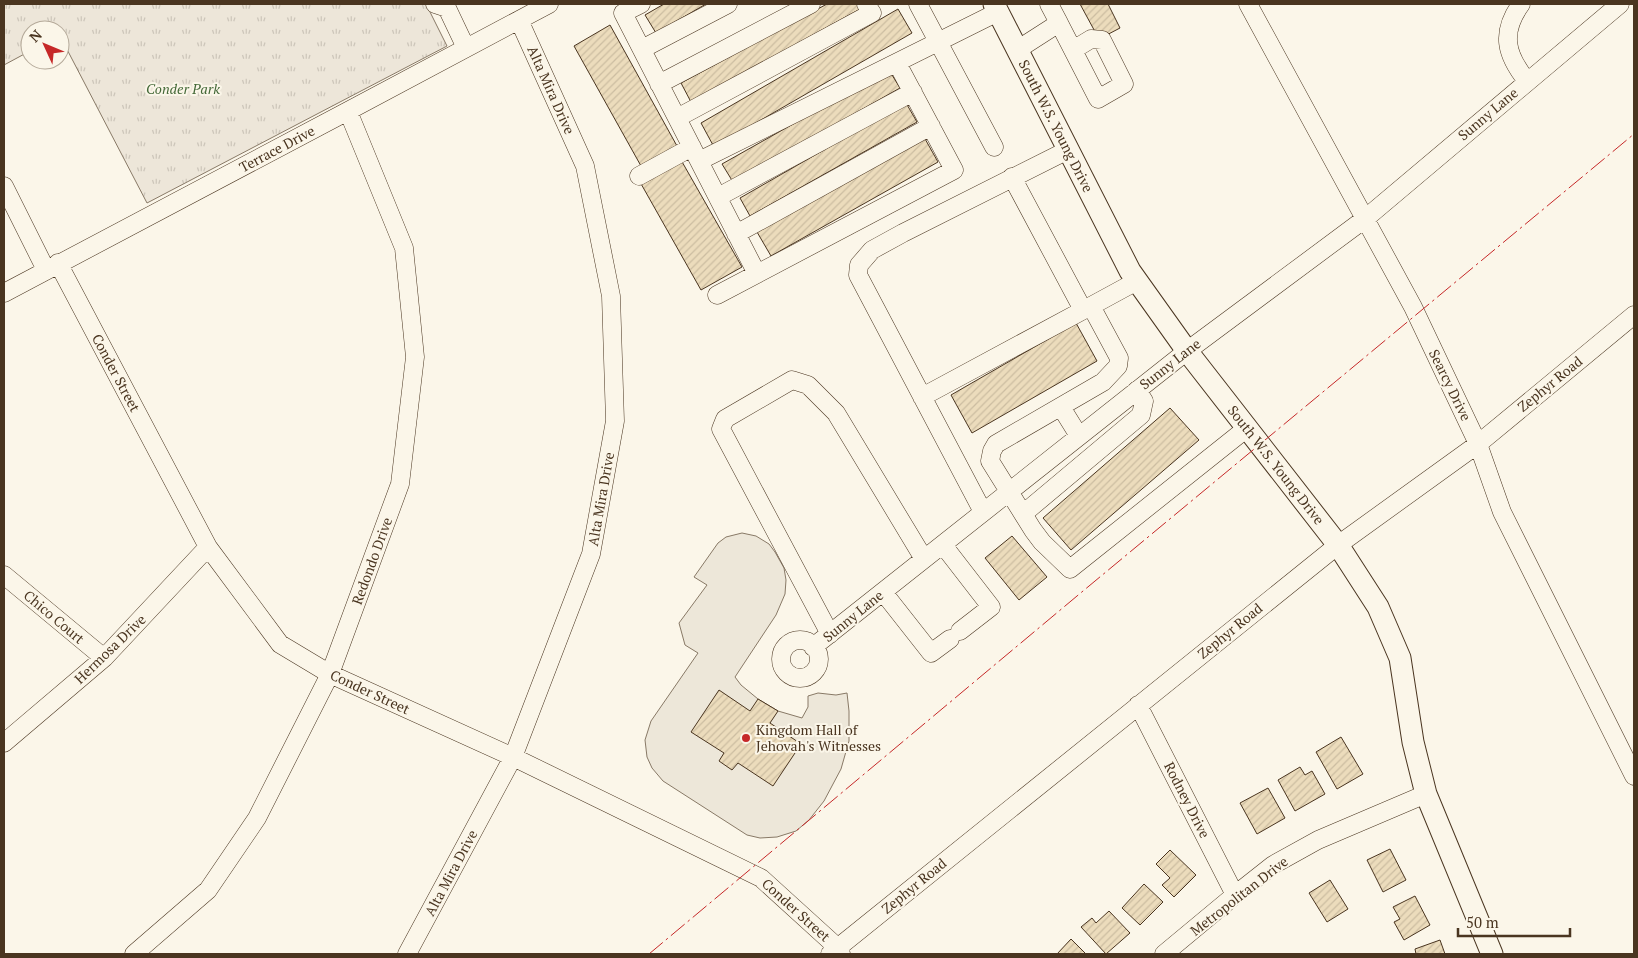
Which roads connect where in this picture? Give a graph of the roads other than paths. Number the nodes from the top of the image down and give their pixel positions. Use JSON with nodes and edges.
{"nodes":[{"id":1,"x":549,"y":4,"type":"edge"},
{"id":2,"x":641,"y":4,"type":"edge"},
{"id":3,"x":728,"y":4,"type":"edge"},
{"id":4,"x":811,"y":4,"type":"edge"},
{"id":5,"x":866,"y":4,"type":"edge"},
{"id":6,"x":918,"y":4,"type":"edge"},
{"id":7,"x":1048,"y":4,"type":"edge"},
{"id":8,"x":1248,"y":4,"type":"edge"},
{"id":9,"x":1521,"y":4,"type":"edge"},
{"id":10,"x":445,"y":5,"type":"edge"},
{"id":11,"x":1611,"y":6,"type":"edge"},
{"id":12,"x":996,"y":8,"type":"edge"},
{"id":13,"x":519,"y":20,"type":"junction"},
{"id":14,"x":1059,"y":23,"type":"junction"},
{"id":15,"x":938,"y":42,"type":"junction"},
{"id":16,"x":466,"y":48,"type":"junction"},
{"id":17,"x":642,"y":49,"type":"junction"},
{"id":18,"x":1017,"y":50,"type":"junction"},
{"id":19,"x":1073,"y":50,"type":"dead end"},
{"id":20,"x":897,"y":63,"type":"junction"},
{"id":21,"x":1527,"y":81,"type":"junction"},
{"id":22,"x":660,"y":84,"type":"junction"},
{"id":23,"x":913,"y":92,"type":"junction"},
{"id":24,"x":348,"y":111,"type":"junction"},
{"id":25,"x":677,"y":118,"type":"junction"},
{"id":26,"x":931,"y":126,"type":"junction"},
{"id":27,"x":994,"y":147,"type":"dead end"},
{"id":28,"x":1068,"y":150,"type":"junction"},
{"id":29,"x":696,"y":154,"type":"junction"},
{"id":30,"x":639,"y":176,"type":"dead end"},
{"id":31,"x":1012,"y":177,"type":"junction"},
{"id":32,"x":4,"y":186,"type":"edge"},
{"id":33,"x":718,"y":197,"type":"junction"},
{"id":34,"x":1366,"y":218,"type":"junction"},
{"id":35,"x":736,"y":234,"type":"junction"},
{"id":36,"x":52,"y":267,"type":"junction"},
{"id":37,"x":757,"y":274,"type":"junction"},
{"id":38,"x":1137,"y":281,"type":"junction"},
{"id":39,"x":4,"y":292,"type":"edge"},
{"id":40,"x":717,"y":295,"type":"dead end"},
{"id":41,"x":1087,"y":308,"type":"junction"},
{"id":42,"x":1634,"y":317,"type":"edge"},
{"id":43,"x":1186,"y":351,"type":"junction"},
{"id":44,"x":1098,"y":385,"type":"junction"},
{"id":45,"x":1137,"y":390,"type":"junction"},
{"id":46,"x":922,"y":397,"type":"junction"},
{"id":47,"x":1061,"y":407,"type":"junction"},
{"id":48,"x":1109,"y":413,"type":"junction"},
{"id":49,"x":1247,"y":428,"type":"junction"},
{"id":50,"x":1118,"y":436,"type":"junction"},
{"id":51,"x":1074,"y":440,"type":"junction"},
{"id":52,"x":1478,"y":444,"type":"junction"},
{"id":53,"x":1083,"y":464,"type":"junction"},
{"id":54,"x":1034,"y":472,"type":"junction"},
{"id":55,"x":1051,"y":491,"type":"junction"},
{"id":56,"x":1009,"y":492,"type":"junction"},
{"id":57,"x":983,"y":512,"type":"junction"},
{"id":58,"x":1023,"y":514,"type":"junction"},
{"id":59,"x":943,"y":545,"type":"junction"},
{"id":60,"x":1338,"y":545,"type":"junction"},
{"id":61,"x":208,"y":547,"type":"junction"},
{"id":62,"x":924,"y":560,"type":"junction"},
{"id":63,"x":4,"y":574,"type":"edge"},
{"id":64,"x":883,"y":592,"type":"junction"},
{"id":65,"x":830,"y":634,"type":"junction"},
{"id":66,"x":814,"y":647,"type":"dead end"},
{"id":67,"x":104,"y":658,"type":"junction"},
{"id":68,"x":330,"y":674,"type":"junction"},
{"id":69,"x":1138,"y":705,"type":"junction"},
{"id":70,"x":4,"y":743,"type":"edge"},
{"id":71,"x":513,"y":757,"type":"junction"},
{"id":72,"x":1633,"y":770,"type":"edge"},
{"id":73,"x":1426,"y":794,"type":"junction"},
{"id":74,"x":1235,"y":894,"type":"junction"},
{"id":75,"x":836,"y":952,"type":"edge"},
{"id":76,"x":134,"y":954,"type":"edge"},
{"id":77,"x":407,"y":954,"type":"edge"},
{"id":78,"x":1164,"y":954,"type":"edge"},
{"id":79,"x":1492,"y":954,"type":"edge"}],
"edges":[{"from":1,"to":13,"type":"street","name":"Terrace Drive"},
{"from":2,"to":17,"type":"street"},
{"from":3,"to":17,"type":"street"},
{"from":4,"to":22,"type":"street"},
{"from":5,"to":25,"type":"street"},
{"from":6,"to":15,"type":"street"},
{"from":7,"to":14,"type":"street"},
{"from":8,"to":34,"type":"street","name":"Searcy Drive"},
{"from":9,"to":21,"type":"street","name":"Sunny Lane"},
{"from":10,"to":16,"type":"street"},
{"from":11,"to":21,"type":"street","name":"Sunny Lane"},
{"from":12,"to":15,"type":"street"},
{"from":12,"to":18,"type":"main road","name":"South W.S. Young Drive"},
{"from":13,"to":16,"type":"street","name":"Terrace Drive"},
{"from":13,"to":71,"type":"street","name":"Alta Mira Drive"},
{"from":14,"to":18,"type":"street"},
{"from":14,"to":19,"type":"street"},
{"from":15,"to":20,"type":"street"},
{"from":15,"to":27,"type":"street"},
{"from":16,"to":24,"type":"street","name":"Terrace Drive"},
{"from":17,"to":22,"type":"street"},
{"from":18,"to":28,"type":"main road","name":"South W.S. Young Drive"},
{"from":20,"to":23,"type":"street"},
{"from":20,"to":29,"type":"street"},
{"from":21,"to":34,"type":"street","name":"Sunny Lane"},
{"from":22,"to":25,"type":"street"},
{"from":23,"to":26,"type":"street"},
{"from":23,"to":33,"type":"street"},
{"from":24,"to":36,"type":"street","name":"Terrace Drive"},
{"from":24,"to":68,"type":"street","name":"Redondo Drive"},
{"from":25,"to":29,"type":"street"},
{"from":26,"to":35,"type":"street"},
{"from":26,"to":37,"type":"street"},
{"from":28,"to":31,"type":"street"},
{"from":28,"to":38,"type":"main road","name":"South W.S. Young Drive"},
{"from":29,"to":30,"type":"street"},
{"from":29,"to":33,"type":"street"},
{"from":31,"to":41,"type":"street"},
{"from":31,"to":46,"type":"street"},
{"from":32,"to":36,"type":"street","name":"Conder Street"},
{"from":33,"to":35,"type":"street"},
{"from":34,"to":43,"type":"street","name":"Sunny Lane"},
{"from":34,"to":52,"type":"street","name":"Searcy Drive"},
{"from":35,"to":37,"type":"street"},
{"from":36,"to":39,"type":"street","name":"Terrace Drive"},
{"from":36,"to":61,"type":"street","name":"Conder Street"},
{"from":37,"to":40,"type":"street"},
{"from":38,"to":41,"type":"street"},
{"from":38,"to":43,"type":"main road","name":"South W.S. Young Drive"},
{"from":41,"to":44,"type":"street"},
{"from":41,"to":46,"type":"street"},
{"from":42,"to":52,"type":"street","name":"Zephyr Road"},
{"from":43,"to":45,"type":"street","name":"Sunny Lane"},
{"from":43,"to":49,"type":"main road","name":"South W.S. Young Drive"},
{"from":44,"to":47,"type":"street"},
{"from":44,"to":48,"type":"street"},
{"from":45,"to":48,"type":"street","name":"Sunny Lane"},
{"from":45,"to":50,"type":"street"},
{"from":46,"to":57,"type":"street"},
{"from":47,"to":51,"type":"street"},
{"from":47,"to":56,"type":"street"},
{"from":48,"to":50,"type":"street"},
{"from":48,"to":51,"type":"street","name":"Sunny Lane"},
{"from":49,"to":58,"type":"street"},
{"from":49,"to":60,"type":"main road","name":"South W.S. Young Drive"},
{"from":50,"to":53,"type":"street"},
{"from":51,"to":53,"type":"street"},
{"from":51,"to":54,"type":"street","name":"Sunny Lane"},
{"from":52,"to":60,"type":"street","name":"Zephyr Road"},
{"from":52,"to":72,"type":"street","name":"Searcy Drive"},
{"from":53,"to":55,"type":"street"},
{"from":54,"to":55,"type":"street"},
{"from":54,"to":56,"type":"street","name":"Sunny Lane"},
{"from":55,"to":58,"type":"street"},
{"from":56,"to":57,"type":"street","name":"Sunny Lane"},
{"from":56,"to":58,"type":"street"},
{"from":57,"to":59,"type":"street","name":"Sunny Lane"},
{"from":59,"to":62,"type":"street","name":"Sunny Lane"},
{"from":59,"to":64,"type":"street"},
{"from":60,"to":69,"type":"street","name":"Zephyr Road"},
{"from":60,"to":73,"type":"main road","name":"South W.S. Young Drive"},
{"from":61,"to":67,"type":"street","name":"Hermosa Drive"},
{"from":61,"to":68,"type":"street","name":"Conder Street"},
{"from":62,"to":64,"type":"street","name":"Sunny Lane"},
{"from":62,"to":65,"type":"street"},
{"from":63,"to":67,"type":"street","name":"Chico Court"},
{"from":64,"to":65,"type":"street","name":"Sunny Lane"},
{"from":65,"to":66,"type":"street","name":"Sunny Lane"},
{"from":67,"to":70,"type":"street","name":"Hermosa Drive"},
{"from":68,"to":71,"type":"street","name":"Conder Street"},
{"from":68,"to":76,"type":"street","name":"Redondo Drive"},
{"from":69,"to":74,"type":"street","name":"Rodney Drive"},
{"from":69,"to":75,"type":"street","name":"Zephyr Road"},
{"from":71,"to":75,"type":"street","name":"Conder Street"},
{"from":71,"to":77,"type":"street","name":"Alta Mira Drive"},
{"from":73,"to":74,"type":"street","name":"Metropolitan Drive"},
{"from":73,"to":79,"type":"main road","name":"South W.S. Young Drive"},
{"from":74,"to":78,"type":"street","name":"Metropolitan Drive"}]}
